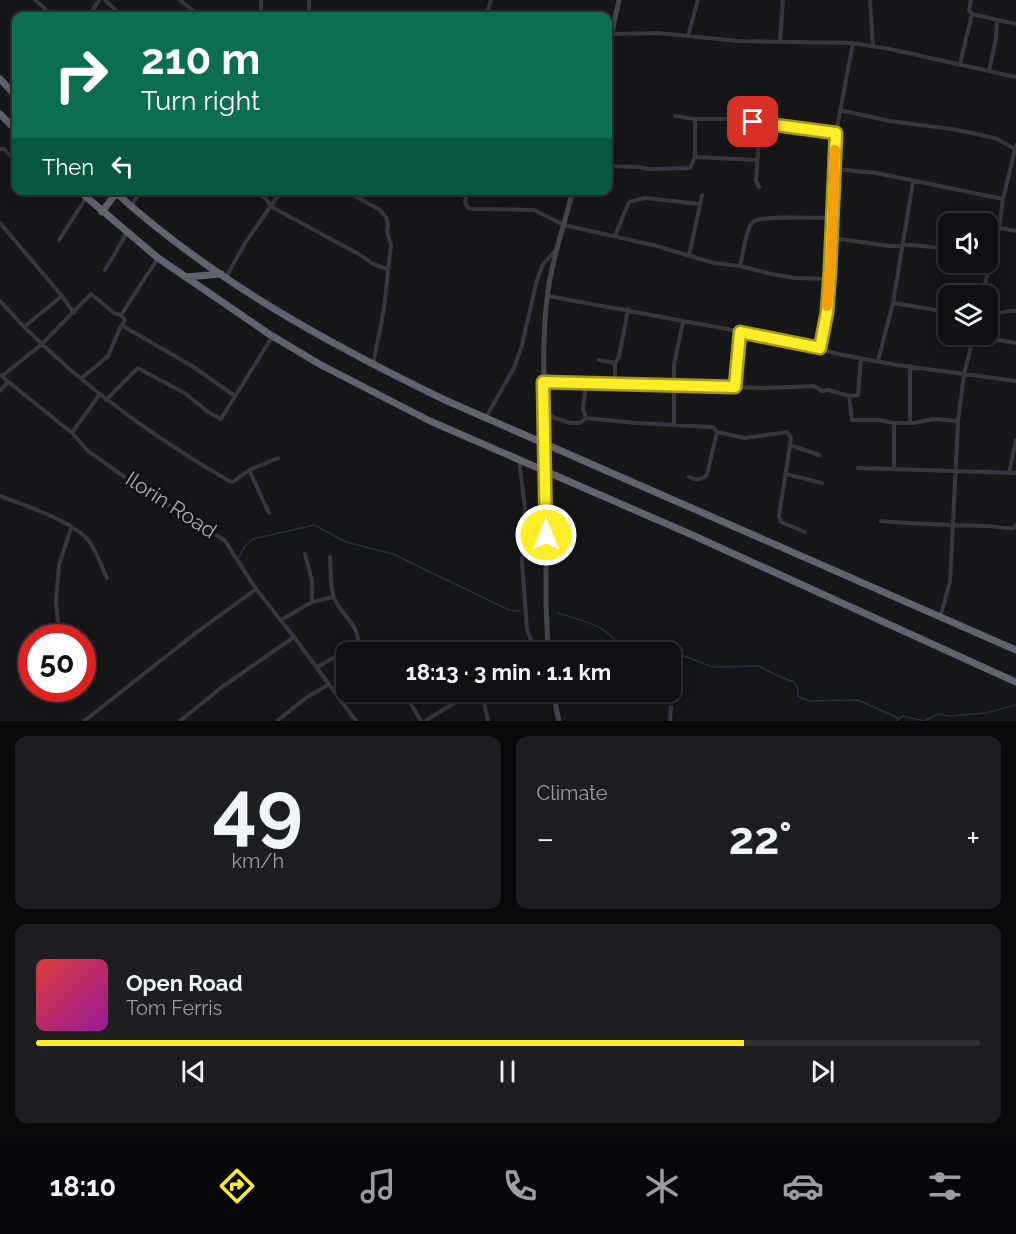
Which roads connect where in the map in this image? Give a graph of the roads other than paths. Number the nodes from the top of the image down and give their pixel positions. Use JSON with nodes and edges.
{"nodes":[{"id":1,"x":34,"y":0,"type":"edge"},
{"id":2,"x":105,"y":0,"type":"edge"},
{"id":3,"x":180,"y":0,"type":"edge"},
{"id":4,"x":619,"y":0,"type":"edge"},
{"id":5,"x":698,"y":0,"type":"edge"},
{"id":6,"x":783,"y":0,"type":"edge"},
{"id":7,"x":870,"y":0,"type":"edge"},
{"id":8,"x":971,"y":0,"type":"edge"},
{"id":9,"x":48,"y":12,"type":"edge"},
{"id":10,"x":118,"y":12,"type":"edge"},
{"id":11,"x":194,"y":12,"type":"edge"},
{"id":12,"x":972,"y":14,"type":"junction"},
{"id":13,"x":997,"y":20,"type":"junction"},
{"id":14,"x":1016,"y":24,"type":"edge"},
{"id":15,"x":612,"y":30,"type":"edge"},
{"id":16,"x":612,"y":34,"type":"edge"},
{"id":17,"x":688,"y":36,"type":"junction"},
{"id":18,"x":780,"y":41,"type":"junction"},
{"id":19,"x":853,"y":43,"type":"junction"},
{"id":20,"x":873,"y":46,"type":"junction"},
{"id":21,"x":960,"y":64,"type":"junction"},
{"id":22,"x":989,"y":71,"type":"junction"},
{"id":23,"x":1016,"y":77,"type":"edge"},
{"id":24,"x":0,"y":79,"type":"edge"},
{"id":25,"x":12,"y":86,"type":"edge"},
{"id":26,"x":9,"y":89,"type":"junction"},
{"id":27,"x":12,"y":92,"type":"edge"},
{"id":28,"x":840,"y":110,"type":"junction"},
{"id":29,"x":0,"y":114,"type":"edge"},
{"id":30,"x":675,"y":116,"type":"dead end"},
{"id":31,"x":695,"y":119,"type":"junction"},
{"id":32,"x":760,"y":123,"type":"junction"},
{"id":33,"x":12,"y":126,"type":"edge"},
{"id":34,"x":836,"y":133,"type":"junction"},
{"id":35,"x":1016,"y":147,"type":"edge"},
{"id":36,"x":0,"y":149,"type":"edge"},
{"id":37,"x":695,"y":157,"type":"junction"},
{"id":38,"x":12,"y":158,"type":"edge"},
{"id":39,"x":756,"y":160,"type":"junction"},
{"id":40,"x":612,"y":166,"type":"edge"},
{"id":41,"x":1014,"y":167,"type":"edge"},
{"id":42,"x":835,"y":169,"type":"junction"},
{"id":43,"x":913,"y":182,"type":"junction"},
{"id":44,"x":759,"y":187,"type":"dead end"},
{"id":45,"x":83,"y":195,"type":"edge"},
{"id":46,"x":112,"y":195,"type":"edge"},
{"id":47,"x":118,"y":195,"type":"edge"},
{"id":48,"x":139,"y":195,"type":"edge"},
{"id":49,"x":260,"y":195,"type":"edge"},
{"id":50,"x":279,"y":195,"type":"edge"},
{"id":51,"x":352,"y":195,"type":"edge"},
{"id":52,"x":361,"y":195,"type":"edge"},
{"id":53,"x":466,"y":195,"type":"edge"},
{"id":54,"x":572,"y":195,"type":"edge"},
{"id":55,"x":702,"y":195,"type":"dead end"},
{"id":56,"x":86,"y":198,"type":"junction"},
{"id":57,"x":1003,"y":199,"type":"junction"},
{"id":58,"x":362,"y":201,"type":"junction"},
{"id":59,"x":700,"y":204,"type":"junction"},
{"id":60,"x":131,"y":206,"type":"junction"},
{"id":61,"x":272,"y":207,"type":"junction"},
{"id":62,"x":102,"y":212,"type":"junction"},
{"id":63,"x":832,"y":218,"type":"junction"},
{"id":64,"x":0,"y":223,"type":"edge"},
{"id":65,"x":564,"y":225,"type":"junction"},
{"id":66,"x":999,"y":228,"type":"junction"},
{"id":67,"x":998,"y":231,"type":"edge"},
{"id":68,"x":1016,"y":231,"type":"edge"},
{"id":69,"x":127,"y":233,"type":"junction"},
{"id":70,"x":615,"y":236,"type":"junction"},
{"id":71,"x":832,"y":238,"type":"junction"},
{"id":72,"x":58,"y":240,"type":"dead end"},
{"id":73,"x":903,"y":246,"type":"junction"},
{"id":74,"x":938,"y":248,"type":"edge"},
{"id":75,"x":557,"y":250,"type":"junction"},
{"id":76,"x":689,"y":256,"type":"junction"},
{"id":77,"x":158,"y":258,"type":"junction"},
{"id":78,"x":740,"y":266,"type":"junction"},
{"id":79,"x":387,"y":269,"type":"junction"},
{"id":80,"x":105,"y":270,"type":"dead end"},
{"id":81,"x":223,"y":275,"type":"junction"},
{"id":82,"x":186,"y":277,"type":"junction"},
{"id":83,"x":829,"y":279,"type":"junction"},
{"id":84,"x":62,"y":296,"type":"junction"},
{"id":85,"x":547,"y":296,"type":"junction"},
{"id":86,"x":0,"y":301,"type":"edge"},
{"id":87,"x":893,"y":303,"type":"junction"},
{"id":88,"x":628,"y":309,"type":"junction"},
{"id":89,"x":938,"y":310,"type":"edge"},
{"id":90,"x":1016,"y":311,"type":"edge"},
{"id":91,"x":74,"y":313,"type":"junction"},
{"id":92,"x":998,"y":314,"type":"edge"},
{"id":93,"x":121,"y":315,"type":"junction"},
{"id":94,"x":683,"y":322,"type":"junction"},
{"id":95,"x":123,"y":326,"type":"junction"},
{"id":96,"x":24,"y":327,"type":"junction"},
{"id":97,"x":740,"y":332,"type":"junction"},
{"id":98,"x":272,"y":336,"type":"junction"},
{"id":99,"x":998,"y":340,"type":"edge"},
{"id":100,"x":1016,"y":343,"type":"edge"},
{"id":101,"x":42,"y":344,"type":"junction"},
{"id":102,"x":972,"y":345,"type":"edge"},
{"id":103,"x":820,"y":348,"type":"junction"},
{"id":104,"x":861,"y":358,"type":"junction"},
{"id":105,"x":599,"y":360,"type":"dead end"},
{"id":106,"x":878,"y":361,"type":"junction"},
{"id":107,"x":615,"y":363,"type":"junction"},
{"id":108,"x":373,"y":365,"type":"junction"},
{"id":109,"x":909,"y":366,"type":"junction"},
{"id":110,"x":964,"y":375,"type":"junction"},
{"id":111,"x":1,"y":376,"type":"edge"},
{"id":112,"x":82,"y":378,"type":"junction"},
{"id":113,"x":1016,"y":381,"type":"edge"},
{"id":114,"x":8,"y":382,"type":"junction"},
{"id":115,"x":543,"y":382,"type":"junction"},
{"id":116,"x":586,"y":383,"type":"junction"},
{"id":117,"x":612,"y":383,"type":"junction"},
{"id":118,"x":674,"y":384,"type":"junction"},
{"id":119,"x":735,"y":387,"type":"junction"},
{"id":120,"x":0,"y":391,"type":"edge"},
{"id":121,"x":99,"y":395,"type":"junction"},
{"id":122,"x":235,"y":396,"type":"junction"},
{"id":123,"x":849,"y":396,"type":"junction"},
{"id":124,"x":106,"y":400,"type":"junction"},
{"id":125,"x":544,"y":414,"type":"junction"},
{"id":126,"x":486,"y":417,"type":"junction"},
{"id":127,"x":586,"y":418,"type":"junction"},
{"id":128,"x":958,"y":421,"type":"junction"},
{"id":129,"x":910,"y":422,"type":"junction"},
{"id":130,"x":894,"y":423,"type":"junction"},
{"id":131,"x":674,"y":425,"type":"junction"},
{"id":132,"x":717,"y":432,"type":"junction"},
{"id":133,"x":72,"y":434,"type":"junction"},
{"id":134,"x":1016,"y":440,"type":"edge"},
{"id":135,"x":790,"y":445,"type":"junction"},
{"id":136,"x":819,"y":454,"type":"dead end"},
{"id":137,"x":278,"y":458,"type":"dead end"},
{"id":138,"x":519,"y":460,"type":"junction"},
{"id":139,"x":858,"y":468,"type":"dead end"},
{"id":140,"x":894,"y":469,"type":"junction"},
{"id":141,"x":249,"y":470,"type":"junction"},
{"id":142,"x":955,"y":472,"type":"junction"},
{"id":143,"x":1009,"y":473,"type":"junction"},
{"id":144,"x":1016,"y":473,"type":"edge"},
{"id":145,"x":786,"y":474,"type":"junction"},
{"id":146,"x":689,"y":477,"type":"dead end"},
{"id":147,"x":822,"y":483,"type":"dead end"},
{"id":148,"x":0,"y":496,"type":"edge"},
{"id":149,"x":269,"y":513,"type":"dead end"},
{"id":150,"x":880,"y":522,"type":"dead end"},
{"id":151,"x":1016,"y":525,"type":"edge"},
{"id":152,"x":953,"y":526,"type":"junction"},
{"id":153,"x":71,"y":528,"type":"junction"},
{"id":154,"x":806,"y":532,"type":"dead end"},
{"id":155,"x":305,"y":554,"type":"dead end"},
{"id":156,"x":330,"y":557,"type":"dead end"},
{"id":157,"x":107,"y":578,"type":"dead end"},
{"id":158,"x":256,"y":589,"type":"junction"},
{"id":159,"x":333,"y":597,"type":"junction"},
{"id":160,"x":312,"y":602,"type":"junction"},
{"id":161,"x":940,"y":617,"type":"junction"},
{"id":162,"x":281,"y":620,"type":"junction"},
{"id":163,"x":58,"y":624,"type":"edge"},
{"id":164,"x":294,"y":637,"type":"junction"},
{"id":165,"x":532,"y":642,"type":"edge"},
{"id":166,"x":548,"y":642,"type":"edge"},
{"id":167,"x":1016,"y":650,"type":"edge"},
{"id":168,"x":316,"y":667,"type":"junction"},
{"id":169,"x":1016,"y":682,"type":"edge"},
{"id":170,"x":328,"y":684,"type":"junction"},
{"id":171,"x":410,"y":702,"type":"edge"},
{"id":172,"x":456,"y":702,"type":"edge"},
{"id":173,"x":484,"y":702,"type":"edge"},
{"id":174,"x":555,"y":702,"type":"edge"},
{"id":175,"x":671,"y":707,"type":"dead end"},
{"id":176,"x":280,"y":720,"type":"edge"},
{"id":177,"x":84,"y":721,"type":"edge"},
{"id":178,"x":180,"y":721,"type":"edge"},
{"id":179,"x":356,"y":721,"type":"edge"},
{"id":180,"x":423,"y":721,"type":"edge"},
{"id":181,"x":488,"y":721,"type":"edge"},
{"id":182,"x":559,"y":721,"type":"edge"},
{"id":183,"x":670,"y":721,"type":"edge"}],
"edges":[{"from":1,"to":9,"type":"street"},
{"from":2,"to":10,"type":"street"},
{"from":3,"to":11,"type":"street"},
{"from":4,"to":15,"type":"main road"},
{"from":5,"to":17,"type":"street"},
{"from":6,"to":18,"type":"street"},
{"from":7,"to":20,"type":"street"},
{"from":8,"to":12,"type":"street"},
{"from":12,"to":13,"type":"street"},
{"from":12,"to":21,"type":"street"},
{"from":13,"to":14,"type":"street"},
{"from":13,"to":22,"type":"street"},
{"from":16,"to":17,"type":"street"},
{"from":17,"to":18,"type":"street"},
{"from":18,"to":19,"type":"street"},
{"from":19,"to":20,"type":"street"},
{"from":19,"to":28,"type":"street"},
{"from":20,"to":21,"type":"street"},
{"from":21,"to":22,"type":"street"},
{"from":22,"to":23,"type":"street"},
{"from":24,"to":26,"type":"highway"},
{"from":25,"to":26,"type":"street"},
{"from":26,"to":27,"type":"highway"},
{"from":28,"to":34,"type":"street"},
{"from":28,"to":35,"type":"street"},
{"from":29,"to":33,"type":"highway"},
{"from":30,"to":31,"type":"street"},
{"from":31,"to":32,"type":"street"},
{"from":31,"to":37,"type":"street"},
{"from":32,"to":34,"type":"street"},
{"from":32,"to":39,"type":"street"},
{"from":34,"to":42,"type":"street"},
{"from":35,"to":41,"type":"street"},
{"from":36,"to":38,"type":"street"},
{"from":37,"to":39,"type":"street"},
{"from":37,"to":40,"type":"street"},
{"from":39,"to":44,"type":"street"},
{"from":41,"to":57,"type":"street"},
{"from":42,"to":43,"type":"street"},
{"from":42,"to":63,"type":"street"},
{"from":43,"to":57,"type":"street"},
{"from":43,"to":73,"type":"street"},
{"from":45,"to":56,"type":"highway"},
{"from":46,"to":62,"type":"highway"},
{"from":47,"to":60,"type":"highway"},
{"from":48,"to":60,"type":"street"},
{"from":49,"to":61,"type":"street"},
{"from":50,"to":61,"type":"street"},
{"from":51,"to":58,"type":"street"},
{"from":52,"to":58,"type":"street"},
{"from":53,"to":65,"type":"street"},
{"from":54,"to":65,"type":"main road"},
{"from":55,"to":59,"type":"street"},
{"from":56,"to":62,"type":"highway"},
{"from":56,"to":72,"type":"street"},
{"from":57,"to":66,"type":"street"},
{"from":58,"to":79,"type":"street"},
{"from":59,"to":70,"type":"street"},
{"from":59,"to":76,"type":"street"},
{"from":60,"to":81,"type":"highway"},
{"from":61,"to":79,"type":"street"},
{"from":61,"to":81,"type":"street"},
{"from":62,"to":69,"type":"highway"},
{"from":63,"to":71,"type":"street"},
{"from":63,"to":78,"type":"street"},
{"from":64,"to":84,"type":"street"},
{"from":65,"to":70,"type":"street"},
{"from":65,"to":75,"type":"main road"},
{"from":66,"to":67,"type":"street"},
{"from":66,"to":68,"type":"street"},
{"from":69,"to":77,"type":"highway"},
{"from":69,"to":80,"type":"street"},
{"from":70,"to":76,"type":"street"},
{"from":71,"to":73,"type":"street"},
{"from":71,"to":83,"type":"street"},
{"from":73,"to":74,"type":"street"},
{"from":73,"to":87,"type":"street"},
{"from":75,"to":85,"type":"main road"},
{"from":75,"to":126,"type":"street"},
{"from":76,"to":78,"type":"street"},
{"from":77,"to":82,"type":"highway"},
{"from":77,"to":93,"type":"street"},
{"from":78,"to":83,"type":"street"},
{"from":79,"to":108,"type":"street"},
{"from":81,"to":82,"type":"highway"},
{"from":81,"to":108,"type":"highway"},
{"from":82,"to":98,"type":"highway"},
{"from":83,"to":103,"type":"street"},
{"from":84,"to":91,"type":"street"},
{"from":84,"to":96,"type":"street"},
{"from":85,"to":88,"type":"street"},
{"from":85,"to":115,"type":"main road"},
{"from":86,"to":96,"type":"street"},
{"from":87,"to":89,"type":"street"},
{"from":87,"to":106,"type":"street"},
{"from":88,"to":94,"type":"street"},
{"from":88,"to":107,"type":"street"},
{"from":90,"to":92,"type":"street"},
{"from":91,"to":93,"type":"street"},
{"from":91,"to":101,"type":"street"},
{"from":93,"to":95,"type":"street"},
{"from":94,"to":97,"type":"street"},
{"from":94,"to":118,"type":"street"},
{"from":95,"to":112,"type":"street"},
{"from":95,"to":122,"type":"street"},
{"from":96,"to":101,"type":"street"},
{"from":97,"to":103,"type":"street"},
{"from":97,"to":119,"type":"street"},
{"from":98,"to":122,"type":"street"},
{"from":98,"to":138,"type":"highway"},
{"from":99,"to":100,"type":"street"},
{"from":101,"to":111,"type":"street"},
{"from":101,"to":112,"type":"street"},
{"from":102,"to":110,"type":"street"},
{"from":103,"to":104,"type":"street"},
{"from":104,"to":106,"type":"street"},
{"from":104,"to":123,"type":"street"},
{"from":105,"to":107,"type":"street"},
{"from":106,"to":109,"type":"street"},
{"from":107,"to":117,"type":"street"},
{"from":108,"to":126,"type":"highway"},
{"from":109,"to":110,"type":"street"},
{"from":109,"to":129,"type":"street"},
{"from":110,"to":113,"type":"street"},
{"from":110,"to":128,"type":"street"},
{"from":111,"to":114,"type":"street","name":"Ilorin Road"},
{"from":112,"to":121,"type":"street"},
{"from":114,"to":120,"type":"street"},
{"from":114,"to":133,"type":"street","name":"Ilorin Road"},
{"from":115,"to":116,"type":"street"},
{"from":115,"to":125,"type":"main road"},
{"from":116,"to":117,"type":"street"},
{"from":116,"to":127,"type":"street"},
{"from":117,"to":118,"type":"street"},
{"from":118,"to":119,"type":"street"},
{"from":118,"to":131,"type":"street"},
{"from":119,"to":123,"type":"street"},
{"from":121,"to":124,"type":"street"},
{"from":121,"to":133,"type":"street"},
{"from":122,"to":124,"type":"street"},
{"from":123,"to":130,"type":"street"},
{"from":124,"to":141,"type":"street"},
{"from":125,"to":127,"type":"street"},
{"from":125,"to":166,"type":"main road","bridge":true},
{"from":126,"to":161,"type":"highway"},
{"from":127,"to":131,"type":"street"},
{"from":128,"to":129,"type":"street"},
{"from":128,"to":142,"type":"street"},
{"from":129,"to":130,"type":"street"},
{"from":130,"to":140,"type":"street"},
{"from":131,"to":132,"type":"street"},
{"from":132,"to":135,"type":"street"},
{"from":132,"to":146,"type":"street"},
{"from":133,"to":158,"type":"street","name":"Ilorin Road"},
{"from":134,"to":143,"type":"street"},
{"from":135,"to":136,"type":"street"},
{"from":135,"to":145,"type":"street"},
{"from":137,"to":141,"type":"street"},
{"from":138,"to":165,"type":"street"},
{"from":138,"to":169,"type":"highway"},
{"from":139,"to":140,"type":"street"},
{"from":140,"to":142,"type":"street"},
{"from":141,"to":149,"type":"street"},
{"from":142,"to":143,"type":"street"},
{"from":142,"to":152,"type":"street"},
{"from":143,"to":144,"type":"street"},
{"from":145,"to":147,"type":"street"},
{"from":145,"to":154,"type":"street"},
{"from":148,"to":153,"type":"street"},
{"from":150,"to":152,"type":"street"},
{"from":151,"to":152,"type":"street"},
{"from":152,"to":161,"type":"street"},
{"from":153,"to":157,"type":"street"},
{"from":153,"to":163,"type":"street"},
{"from":155,"to":160,"type":"street"},
{"from":156,"to":159,"type":"street"},
{"from":158,"to":162,"type":"street","name":"Ilorin Road"},
{"from":158,"to":177,"type":"street"},
{"from":159,"to":160,"type":"street"},
{"from":159,"to":168,"type":"street"},
{"from":160,"to":162,"type":"street"},
{"from":161,"to":167,"type":"highway"},
{"from":162,"to":164,"type":"street","name":"Ilorin Road"},
{"from":164,"to":168,"type":"street","name":"Ilorin Road"},
{"from":164,"to":178,"type":"street"},
{"from":168,"to":170,"type":"street","name":"Ilorin Road"},
{"from":170,"to":176,"type":"street"},
{"from":170,"to":179,"type":"street","name":"Ilorin Road"},
{"from":171,"to":180,"type":"street"},
{"from":172,"to":180,"type":"street"},
{"from":173,"to":181,"type":"street"},
{"from":174,"to":182,"type":"main road"},
{"from":175,"to":183,"type":"street"}]}
